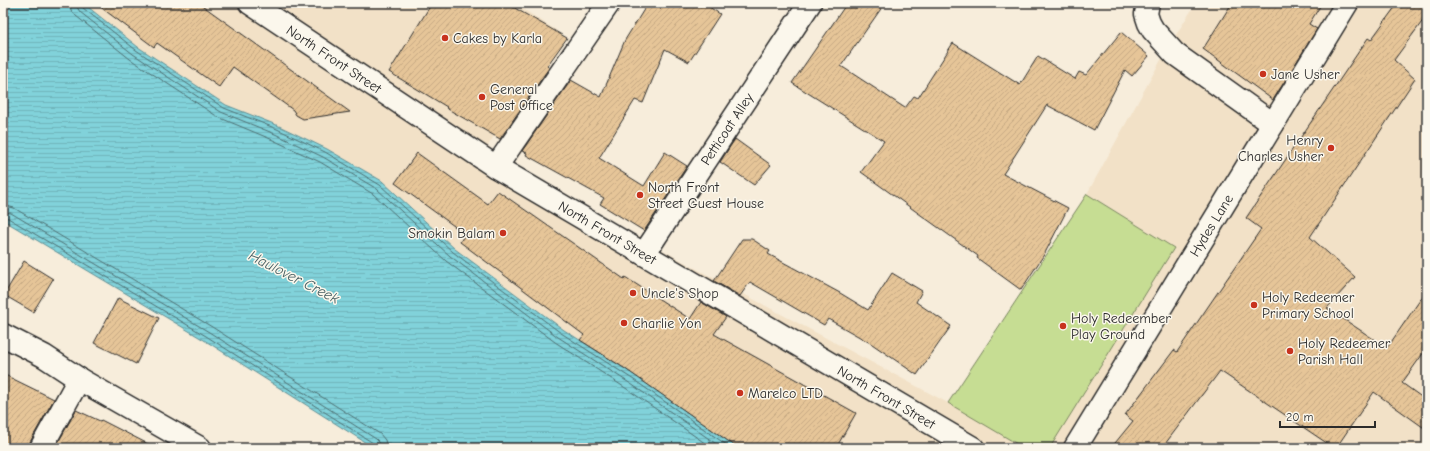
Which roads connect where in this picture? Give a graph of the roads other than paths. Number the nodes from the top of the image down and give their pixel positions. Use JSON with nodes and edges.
{"nodes":[{"id":1,"x":250,"y":3,"type":"edge"},
{"id":2,"x":609,"y":3,"type":"edge"},
{"id":3,"x":810,"y":3,"type":"edge"},
{"id":4,"x":1148,"y":3,"type":"edge"},
{"id":5,"x":1347,"y":3,"type":"edge"},
{"id":6,"x":1273,"y":124,"type":"junction"},
{"id":7,"x":496,"y":168,"type":"junction"},
{"id":8,"x":644,"y":254,"type":"junction"},
{"id":9,"x":3,"y":335,"type":"edge"},
{"id":10,"x":79,"y":378,"type":"junction"},
{"id":11,"x":42,"y":448,"type":"edge"},
{"id":12,"x":200,"y":448,"type":"edge"},
{"id":13,"x":973,"y":448,"type":"edge"},
{"id":14,"x":1075,"y":448,"type":"edge"}],
"edges":[{"from":1,"to":7,"type":"street","name":"North Front Street"},
{"from":2,"to":7,"type":"street"},
{"from":3,"to":8,"type":"street","name":"Petticoat Alley"},
{"from":4,"to":6,"type":"street"},
{"from":5,"to":6,"type":"street","name":"Hydes Lane"},
{"from":6,"to":14,"type":"street","name":"Hydes Lane"},
{"from":7,"to":8,"type":"street","name":"North Front Street"},
{"from":8,"to":13,"type":"street","name":"North Front Street"},
{"from":9,"to":10,"type":"street"},
{"from":10,"to":11,"type":"street"},
{"from":10,"to":12,"type":"street"}]}
